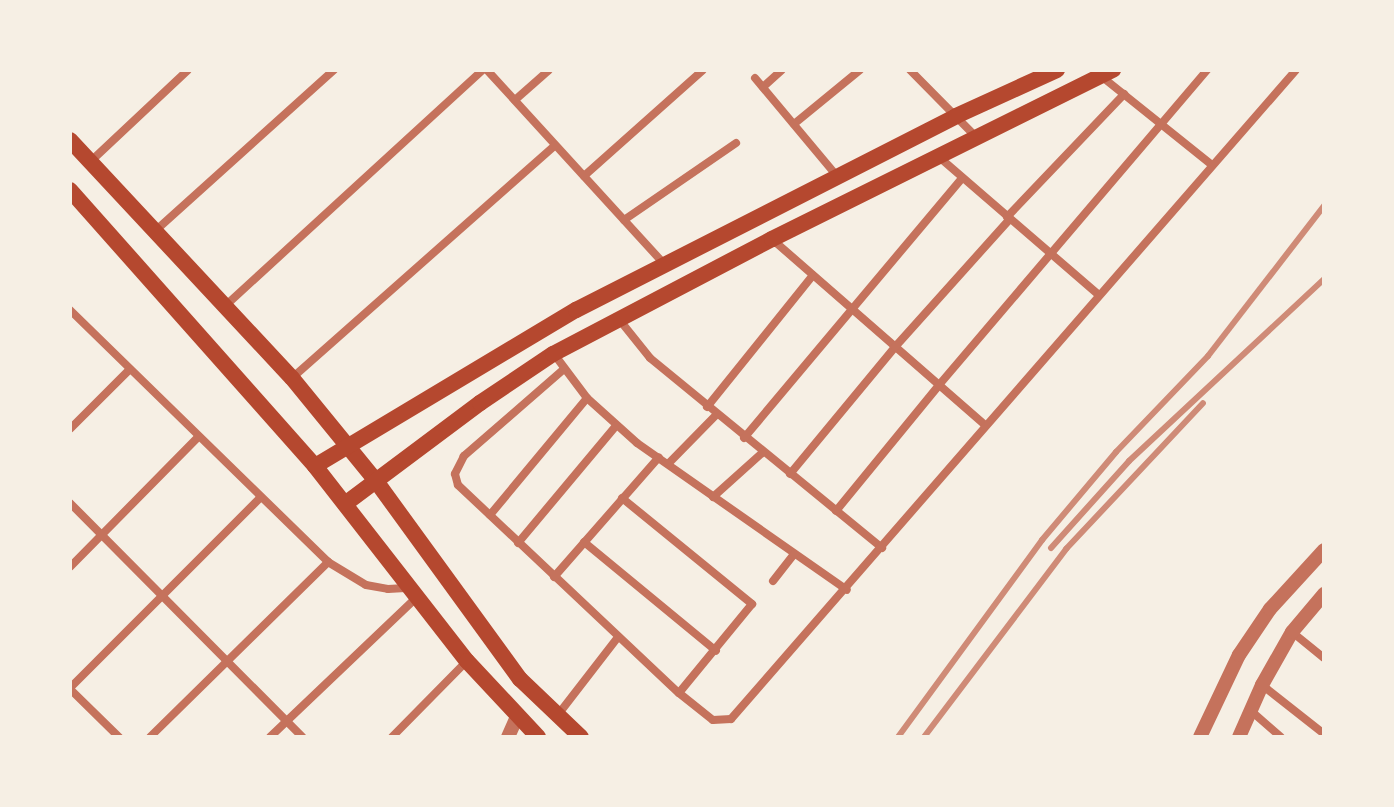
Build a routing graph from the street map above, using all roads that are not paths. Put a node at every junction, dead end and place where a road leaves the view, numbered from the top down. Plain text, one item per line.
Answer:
1 (188, 70) edge
2 (334, 70) edge
3 (485, 70) edge
4 (549, 70) edge
5 (703, 70) edge
6 (782, 70) edge
7 (860, 70) edge
8 (910, 70) edge
9 (1057, 70) edge
10 (1207, 70) edge
11 (1296, 70) edge
12 (1107, 73) edge
13 (755, 78) dead end
14 (763, 87) junction
15 (1124, 94) junction
16 (515, 100) junction
17 (956, 116) junction
18 (794, 124) junction
19 (1162, 125) junction
20 (976, 137) junction
21 (70, 140) edge
22 (736, 143) dead end
23 (555, 145) junction
24 (937, 156) junction
25 (90, 162) junction
26 (1212, 165) junction
27 (584, 176) junction
28 (837, 177) junction
29 (962, 178) junction
30 (70, 190) edge
31 (1008, 218) junction
32 (624, 220) junction
33 (154, 232) junction
34 (772, 239) junction
35 (1052, 254) junction
36 (665, 265) junction
37 (813, 275) junction
38 (1099, 295) junction
39 (224, 308) junction
40 (852, 309) junction
41 (71, 312) edge
42 (618, 318) junction
43 (895, 347) junction
44 (553, 354) junction
45 (564, 369) junction
46 (129, 370) junction
47 (292, 378) junction
48 (939, 385) junction
49 (587, 398) junction
50 (707, 407) junction
51 (716, 415) junction
52 (985, 425) junction
53 (616, 426) junction
54 (70, 429) edge
55 (198, 437) junction
56 (744, 438) junction
57 (347, 444) junction
58 (762, 453) junction
59 (659, 457) junction
60 (668, 464) junction
61 (315, 466) junction
62 (790, 474) junction
63 (376, 481) junction
64 (713, 497) junction
65 (260, 498) junction
66 (622, 498) junction
67 (70, 503) edge
68 (345, 504) junction
69 (836, 511) junction
70 (490, 515) junction
71 (102, 535) junction
72 (584, 542) junction
73 (518, 543) junction
74 (882, 548) junction
75 (1324, 550) edge
76 (794, 554) junction
77 (328, 562) junction
78 (70, 567) edge
79 (554, 577) junction
80 (773, 581) dead end
81 (847, 590) junction
82 (414, 592) junction
83 (162, 596) junction
84 (1322, 600) edge
85 (1292, 632) junction
86 (618, 637) junction
87 (716, 651) junction
88 (1324, 658) edge
89 (227, 661) junction
90 (467, 661) junction
91 (1262, 685) junction
92 (70, 689) edge
93 (679, 693) junction
94 (1250, 710) junction
95 (556, 716) junction
96 (517, 717) junction
97 (287, 721) junction
98 (1324, 734) edge
99 (534, 735) edge
100 (119, 737) edge
101 (150, 737) edge
102 (270, 737) edge
103 (302, 737) edge
104 (392, 737) edge
105 (508, 737) edge
106 (581, 737) edge
107 (1200, 737) edge
108 (1239, 737) edge
109 (1281, 737) edge

1 - 25 street
2 - 33 street
3 - 16 street
3 - 39 street
4 - 16 street
5 - 27 street
6 - 14 street
7 - 18 street
8 - 17 street
9 - 17 main road
10 - 19 street
11 - 26 street
12 - 15 street
12 - 20 main road
13 - 14 street
14 - 18 street
15 - 19 street
15 - 31 street
16 - 23 street
17 - 20 street
17 - 28 main road
18 - 28 street
19 - 26 street
19 - 35 street
20 - 24 main road
21 - 25 main road
22 - 32 street
23 - 27 street
23 - 47 street
24 - 29 street
24 - 34 main road
25 - 33 main road
26 - 38 street
27 - 32 street
28 - 36 main road
29 - 31 street
29 - 40 street
30 - 61 main road
31 - 35 street
31 - 43 street
32 - 36 street
33 - 39 main road
34 - 37 street
34 - 42 main road
35 - 38 street
35 - 48 street
36 - 57 main road
37 - 40 street
37 - 50 street
38 - 52 street
39 - 47 main road
40 - 43 street
40 - 56 street
41 - 46 street
42 - 44 main road
42 - 50 street
43 - 48 street
43 - 62 street
44 - 45 street
44 - 63 main road
45 - 49 street
45 - 70 street
46 - 54 street
46 - 55 street
47 - 57 main road
48 - 52 street
48 - 69 street
49 - 53 street
49 - 70 street
50 - 51 street
51 - 56 street
51 - 60 street
52 - 74 street
53 - 59 street
53 - 73 street
55 - 65 street
55 - 71 street
56 - 58 street
57 - 61 main road
57 - 63 main road
58 - 62 street
58 - 64 street
59 - 60 street
59 - 66 street
60 - 64 street
61 - 68 main road
62 - 69 street
63 - 68 main road
63 - 95 main road
64 - 76 street
65 - 77 street
65 - 83 street
66 - 72 street
66 - 87 street
67 - 71 street
68 - 82 main road
69 - 74 street
70 - 73 street
71 - 78 street
71 - 83 street
72 - 79 street
72 - 87 street
73 - 79 street
74 - 81 street
75 - 107 street
76 - 80 street
76 - 81 street
77 - 82 street
77 - 89 street
79 - 86 street
81 - 93 street
82 - 90 main road
82 - 97 street
83 - 89 street
83 - 92 street
84 - 85 street
85 - 88 street
85 - 91 street
86 - 93 street
86 - 95 street
87 - 93 street
89 - 97 street
89 - 101 street
90 - 96 main road
90 - 104 street
91 - 94 street
91 - 98 street
92 - 100 street
94 - 108 street
94 - 109 street
95 - 106 main road
96 - 99 main road
96 - 105 street
97 - 102 street
97 - 103 street

